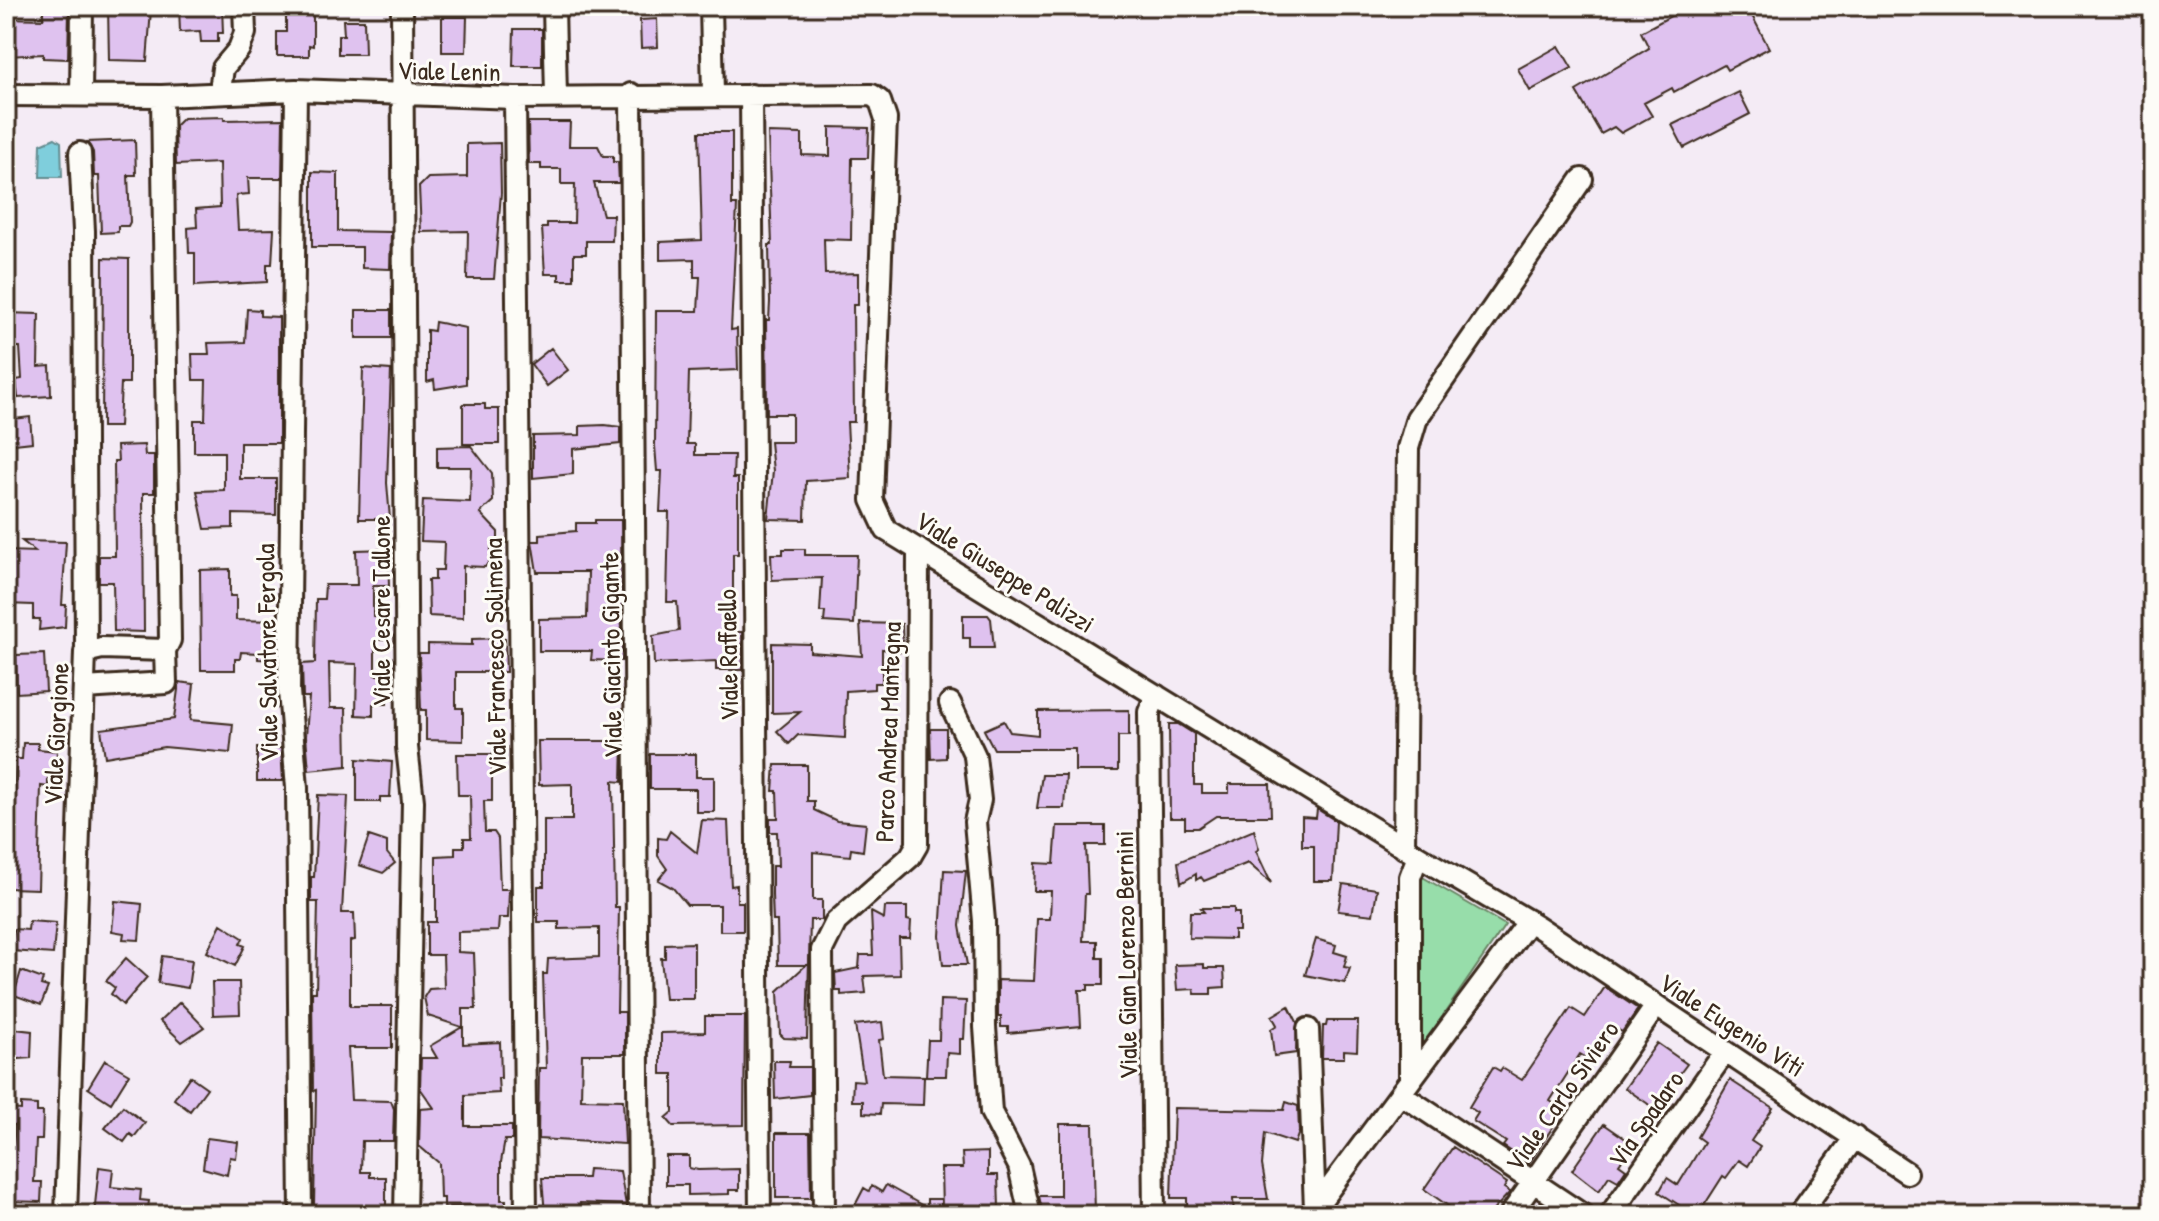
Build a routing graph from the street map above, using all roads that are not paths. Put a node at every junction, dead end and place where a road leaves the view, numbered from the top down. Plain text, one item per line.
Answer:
1 (82, 6) edge
2 (244, 6) edge
3 (402, 6) edge
4 (554, 6) edge
5 (711, 6) edge
6 (296, 90) junction
7 (220, 91) junction
8 (631, 94) junction
9 (713, 94) junction
10 (6, 95) edge
11 (81, 95) junction
12 (751, 95) junction
13 (162, 96) junction
14 (404, 96) junction
15 (556, 97) junction
16 (515, 98) junction
17 (884, 110) joint
18 (80, 153) dead end
19 (1582, 179) dead end
20 (918, 549) junction
21 (165, 650) junction
22 (86, 651) junction
23 (84, 688) junction
24 (1156, 695) junction
25 (950, 703) dead end
26 (1411, 852) junction
27 (1529, 921) junction
28 (1656, 1006) junction
29 (1308, 1029) dead end
30 (1725, 1052) junction
31 (1405, 1087) junction
32 (1855, 1137) junction
33 (1907, 1173) dead end
34 (1533, 1182) junction
35 (1313, 1212) edge
36 (66, 1215) edge
37 (301, 1215) edge
38 (405, 1215) edge
39 (526, 1215) edge
40 (639, 1215) edge
41 (760, 1215) edge
42 (824, 1215) edge
43 (1030, 1215) edge
44 (1154, 1215) edge
45 (1510, 1215) edge
46 (1583, 1215) edge
47 (1610, 1215) edge
48 (1799, 1215) edge

1 - 11 street
2 - 7 street
3 - 14 street, Viale Cesare Tallone
4 - 15 street
5 - 9 street
6 - 7 street, Viale Lenin
6 - 14 street, Viale Lenin
6 - 37 street, Viale Salvatore Fergola
7 - 13 street, Viale Lenin
8 - 9 street, Viale Lenin
8 - 15 street, Viale Lenin
8 - 40 street, Viale Giacinto Gigante
9 - 12 street, Viale Lenin
10 - 11 street, Viale Lenin
11 - 13 street, Viale Lenin
12 - 17 street, Viale Lenin
12 - 41 street, Viale Raffaello
13 - 21 street
14 - 16 street, Viale Lenin
14 - 38 street, Viale Cesare Tallone
15 - 16 street, Viale Lenin
16 - 39 street, Viale Francesco Solimena
17 - 20 street, Viale Giuseppe Palizzi
18 - 22 street
19 - 26 street
20 - 24 street, Viale Giuseppe Palizzi
20 - 42 street, Parco Andrea Mantegna
21 - 22 street, Viale Giorgione
21 - 23 street
22 - 23 street, Viale Giorgione
23 - 36 street, Viale Giorgione
24 - 26 street, Viale Giuseppe Palizzi
24 - 44 street, Viale Gian Lorenzo Bernini
25 - 43 street
26 - 27 street, Viale Giuseppe Palizzi
26 - 31 street
27 - 28 street, Viale Eugenio Viti
27 - 31 street
28 - 30 street, Viale Eugenio Viti
28 - 34 street, Viale Carlo Siviero
29 - 35 street
30 - 32 street, Viale Eugenio Viti
30 - 47 street, Via Spadaro
31 - 34 street
31 - 35 street
32 - 33 street, Viale Eugenio Viti
32 - 48 street
34 - 45 street, Viale Carlo Siviero
34 - 46 street

